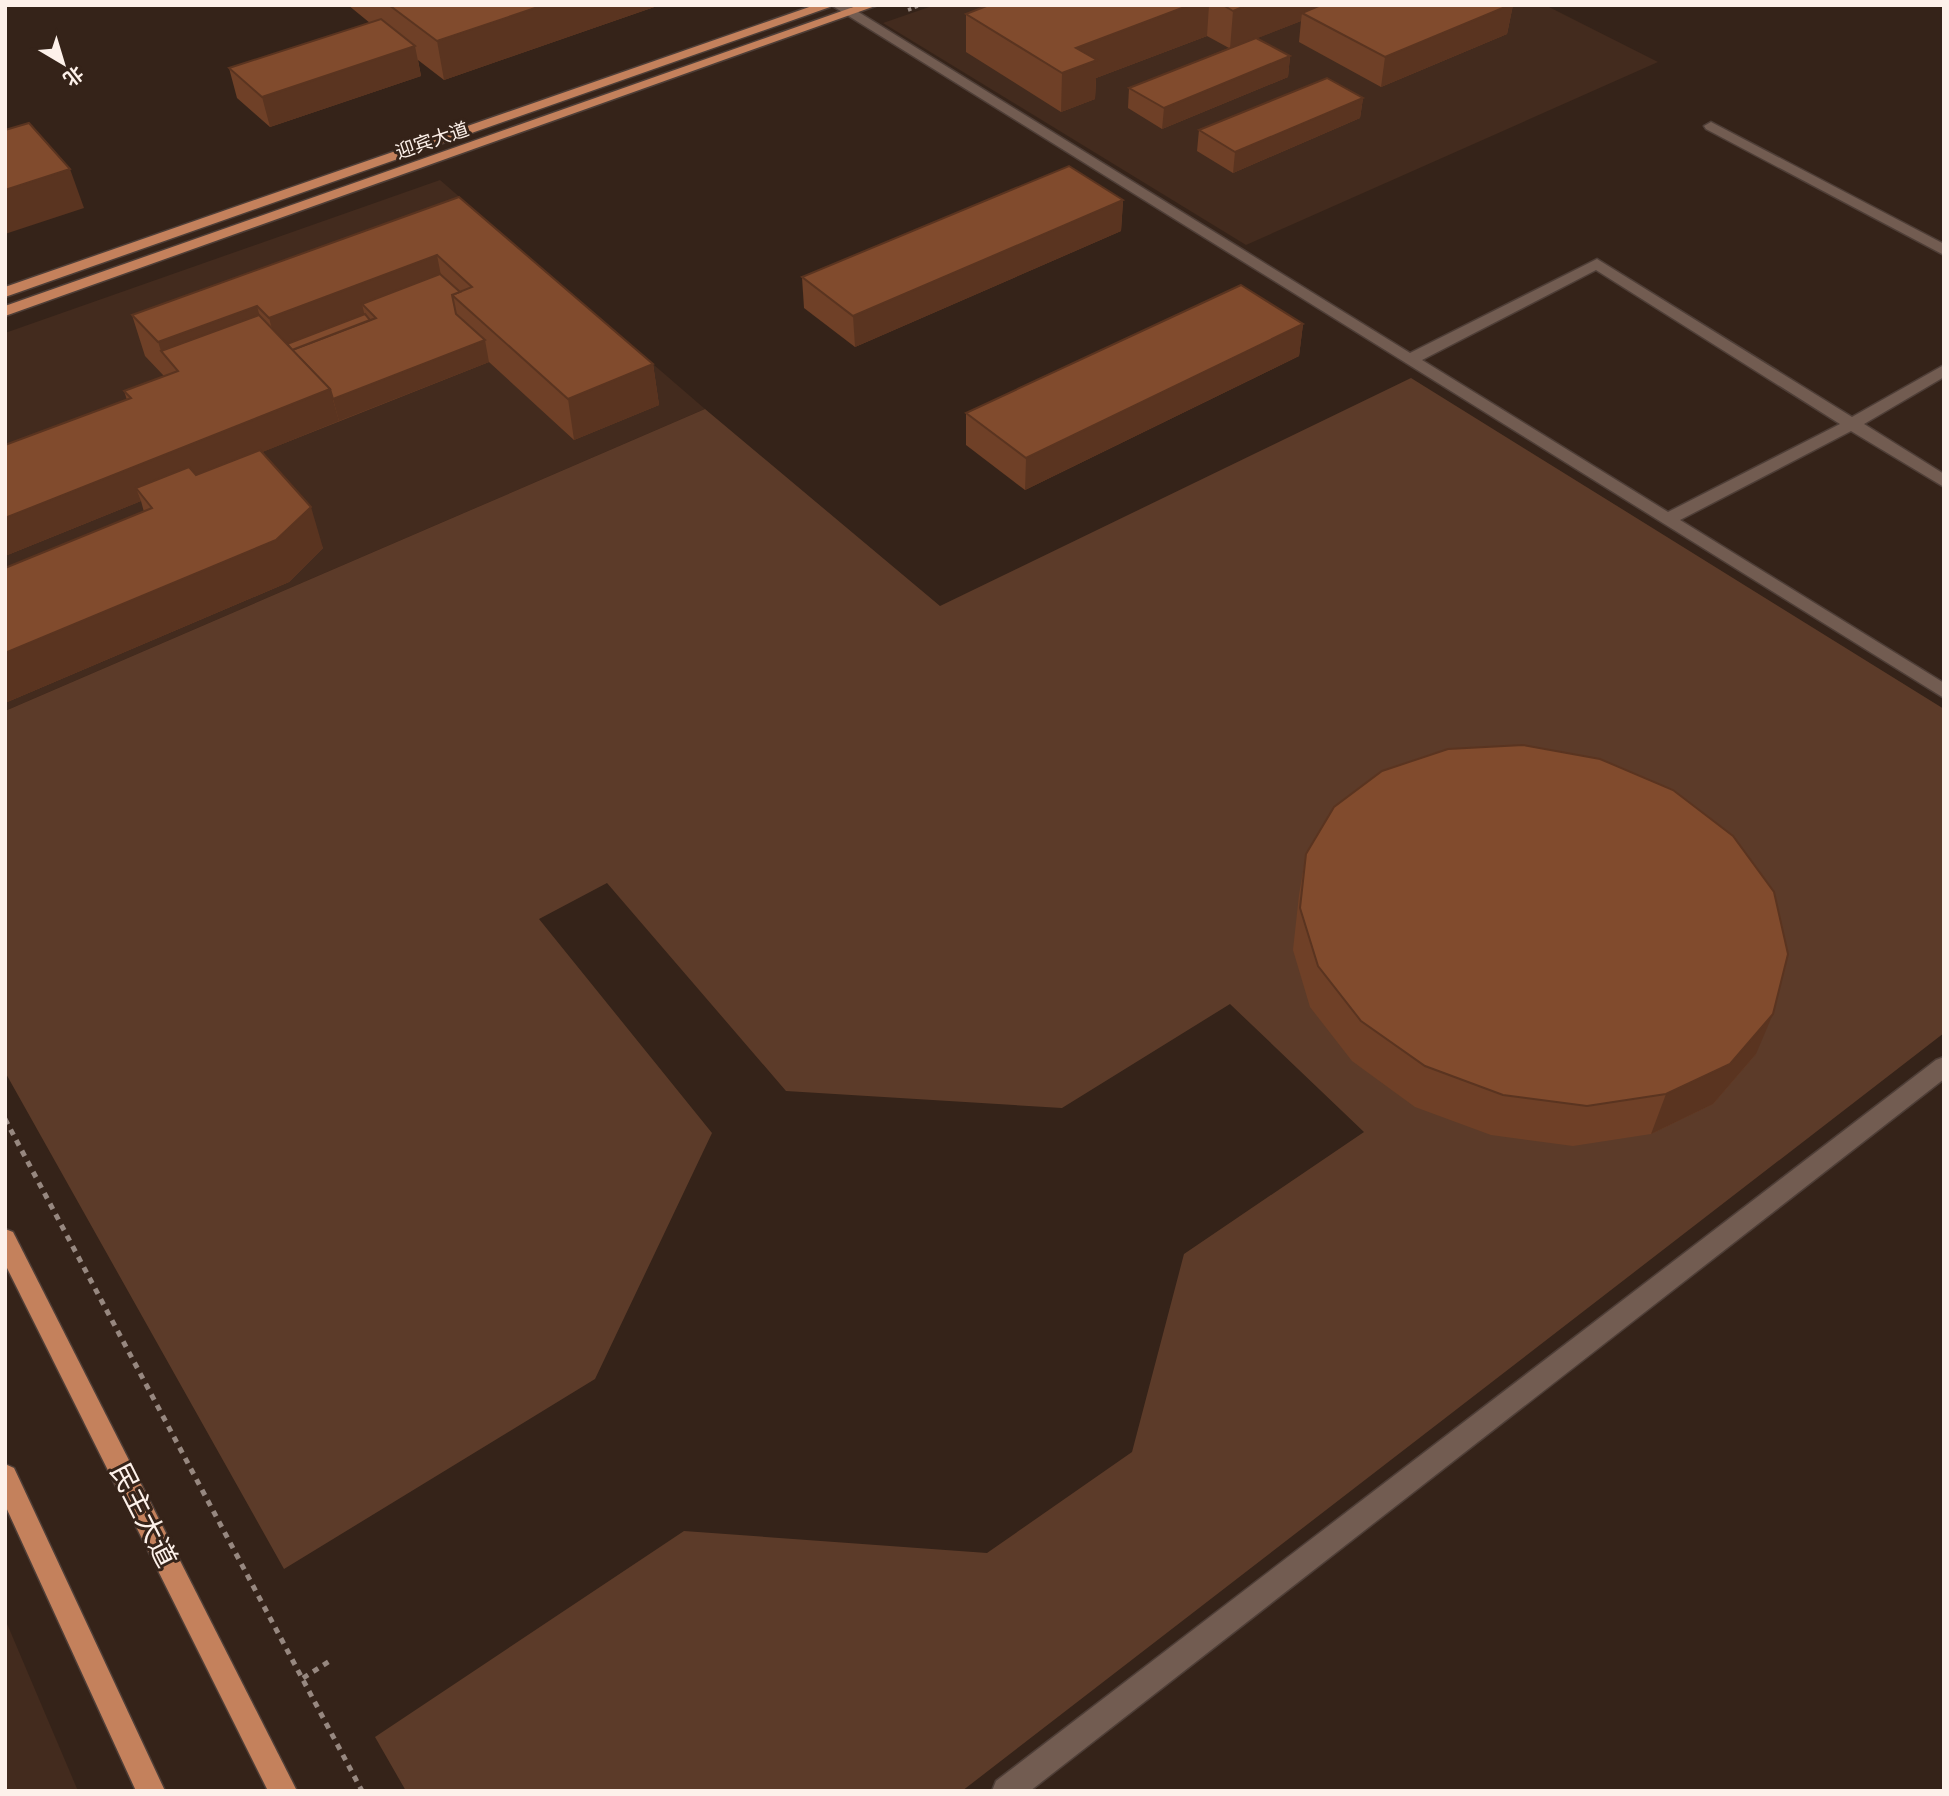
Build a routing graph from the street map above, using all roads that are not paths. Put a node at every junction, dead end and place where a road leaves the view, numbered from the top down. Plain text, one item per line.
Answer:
1 (829, 5) edge
2 (872, 5) edge
3 (843, 9) edge
4 (1711, 126) dead end
5 (1944, 250) edge
6 (5, 292) edge
7 (5, 311) edge
8 (1410, 360) junction
9 (1944, 370) edge
10 (1852, 424) junction
11 (1944, 482) edge
12 (1667, 520) junction
13 (1944, 691) edge
14 (1944, 1066) edge
15 (5, 1239) edge
16 (5, 1476) edge
17 (151, 1791) edge
18 (283, 1791) edge
19 (1006, 1791) edge

1 - 6 main road, 迎宾大道
2 - 3 main road, 迎宾大道
3 - 7 main road, 迎宾大道
3 - 8 street
4 - 5 street
8 - 10 street
8 - 12 street
9 - 10 street
10 - 11 street
10 - 12 street
12 - 13 street
14 - 19 street
15 - 18 main road, 民主大道
16 - 17 main road

